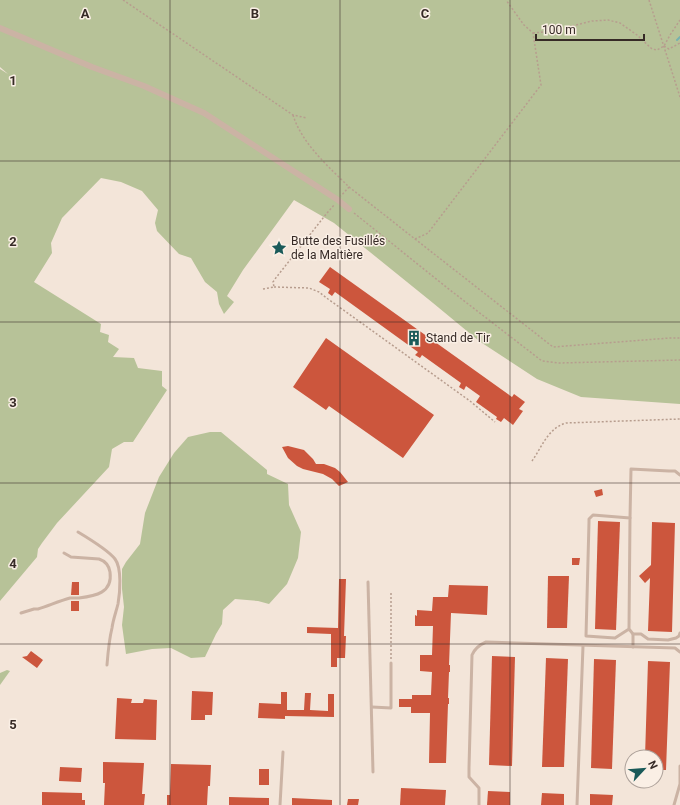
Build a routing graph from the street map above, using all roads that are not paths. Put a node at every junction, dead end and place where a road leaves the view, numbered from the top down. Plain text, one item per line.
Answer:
1 (0, 28) edge
2 (349, 209) road end
3 (680, 475) edge
4 (630, 518) junction
5 (78, 532) dead end
6 (64, 553) dead end
7 (368, 582) dead end
8 (21, 613) dead end
9 (629, 629) junction
10 (680, 633) edge
11 (633, 634) junction
12 (583, 646) junction
13 (633, 647) junction
14 (680, 652) edge
15 (391, 663) road end
16 (107, 665) dead end
17 (372, 707) junction
18 (283, 752) dead end
19 (680, 766) edge
20 (373, 772) dead end
21 (280, 805) edge
22 (479, 805) edge
23 (577, 805) edge
24 (674, 805) edge

1 - 2 street
3 - 4 lane
4 - 9 lane
4 - 9 lane
5 - 16 lane
6 - 8 lane
7 - 17 lane
9 - 11 lane
10 - 11 lane
11 - 13 lane
12 - 13 lane
12 - 22 lane
12 - 23 lane
13 - 14 lane
15 - 17 lane
17 - 20 lane
18 - 21 lane
19 - 24 lane

